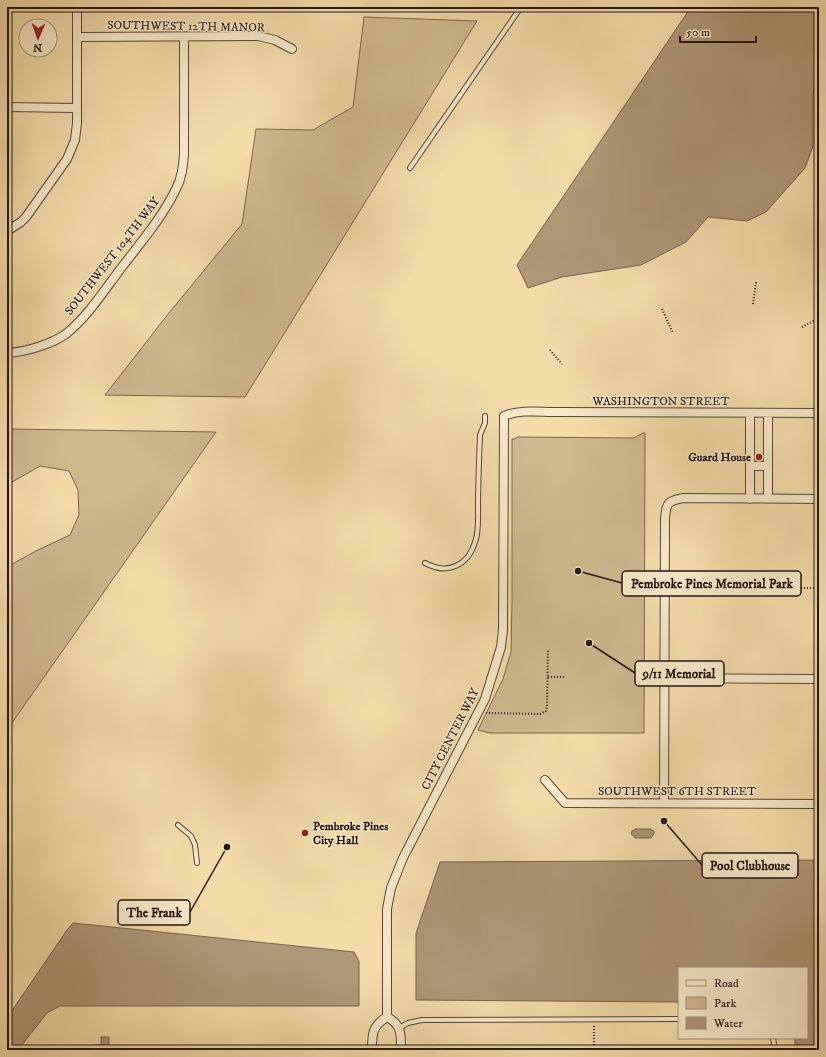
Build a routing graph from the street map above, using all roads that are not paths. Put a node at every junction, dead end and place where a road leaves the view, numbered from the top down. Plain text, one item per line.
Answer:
1 (77, 7) edge
2 (521, 7) edge
3 (77, 36) junction
4 (184, 37) junction
5 (292, 50) dead end
6 (7, 107) edge
7 (77, 108) junction
8 (410, 168) dead end
9 (7, 231) edge
10 (7, 353) edge
11 (750, 413) junction
12 (768, 413) junction
13 (819, 413) edge
14 (485, 416) dead end
15 (504, 416) joint
16 (750, 466) junction
17 (767, 466) junction
18 (768, 498) junction
19 (750, 499) junction
20 (819, 499) edge
21 (425, 562) dead end
22 (664, 678) junction
23 (819, 679) edge
24 (545, 780) dead end
25 (664, 803) junction
26 (819, 804) edge
27 (178, 825) dead end
28 (197, 863) dead end
29 (386, 1017) junction
30 (678, 1019) edge
31 (399, 1028) junction
32 (773, 1039) edge
33 (372, 1050) edge
34 (401, 1050) edge
35 (775, 1050) edge

1 - 3 street
2 - 8 lane
3 - 4 street, SOUTHWEST 12TH MANOR
3 - 7 street
4 - 5 street, SOUTHWEST 12TH MANOR
4 - 10 street, SOUTHWEST 104TH WAY
6 - 7 street
7 - 9 street
11 - 12 street, WASHINGTON STREET
11 - 15 street, WASHINGTON STREET
11 - 16 street
12 - 13 street, WASHINGTON STREET
12 - 17 street
14 - 21 lane
15 - 29 street, CITY CENTER WAY
16 - 17 street
16 - 19 street
17 - 18 street
18 - 19 street
18 - 20 street
19 - 22 street
22 - 23 street
22 - 25 street
24 - 25 street, SOUTHWEST 6TH STREET
25 - 26 street, SOUTHWEST 6TH STREET
27 - 28 lane
29 - 31 street
29 - 33 street
30 - 31 lane
31 - 34 street
32 - 35 lane

